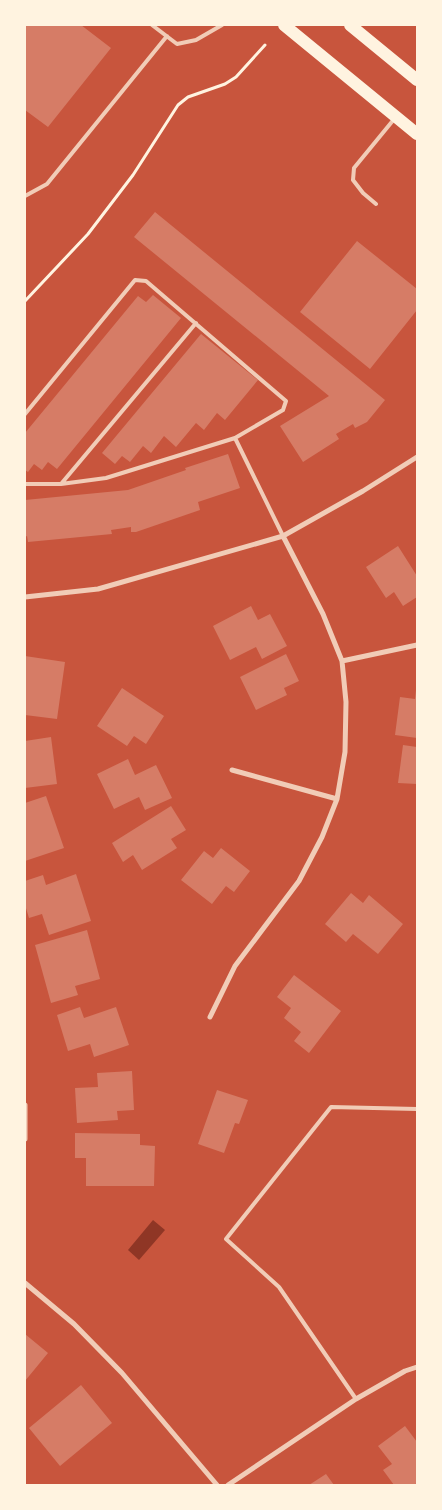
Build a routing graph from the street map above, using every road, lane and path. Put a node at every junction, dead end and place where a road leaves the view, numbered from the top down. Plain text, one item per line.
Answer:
1 (152, 25) edge
2 (222, 25) edge
3 (284, 25) edge
4 (350, 25) edge
5 (167, 36) junction
6 (264, 45) dead end
7 (417, 80) edge
8 (396, 116) junction
9 (417, 134) edge
10 (25, 196) edge
11 (376, 204) dead end
12 (25, 301) edge
13 (196, 323) junction
14 (25, 414) edge
15 (235, 438) junction
16 (417, 457) edge
17 (25, 484) edge
18 (62, 484) junction
19 (283, 536) junction
20 (25, 597) edge
21 (417, 646) edge
22 (342, 661) junction
23 (232, 770) dead end
24 (337, 799) junction
25 (210, 1016) dead end
26 (25, 1105) edge
27 (417, 1109) edge
28 (25, 1139) edge
29 (25, 1283) edge
30 (417, 1366) edge
31 (356, 1399) junction
32 (217, 1485) edge
33 (228, 1485) edge

1 - 5 lane
2 - 5 lane
3 - 8 main road
4 - 7 main road
5 - 10 lane
6 - 12 path
8 - 9 main road
8 - 11 lane
13 - 14 lane
13 - 15 lane
13 - 18 lane
15 - 18 lane
15 - 19 lane
16 - 19 street
17 - 18 lane
19 - 20 street
19 - 22 street
21 - 22 street
22 - 24 street
23 - 24 street
24 - 25 street
26 - 28 street
27 - 31 lane
29 - 32 street
30 - 31 street
31 - 33 street

